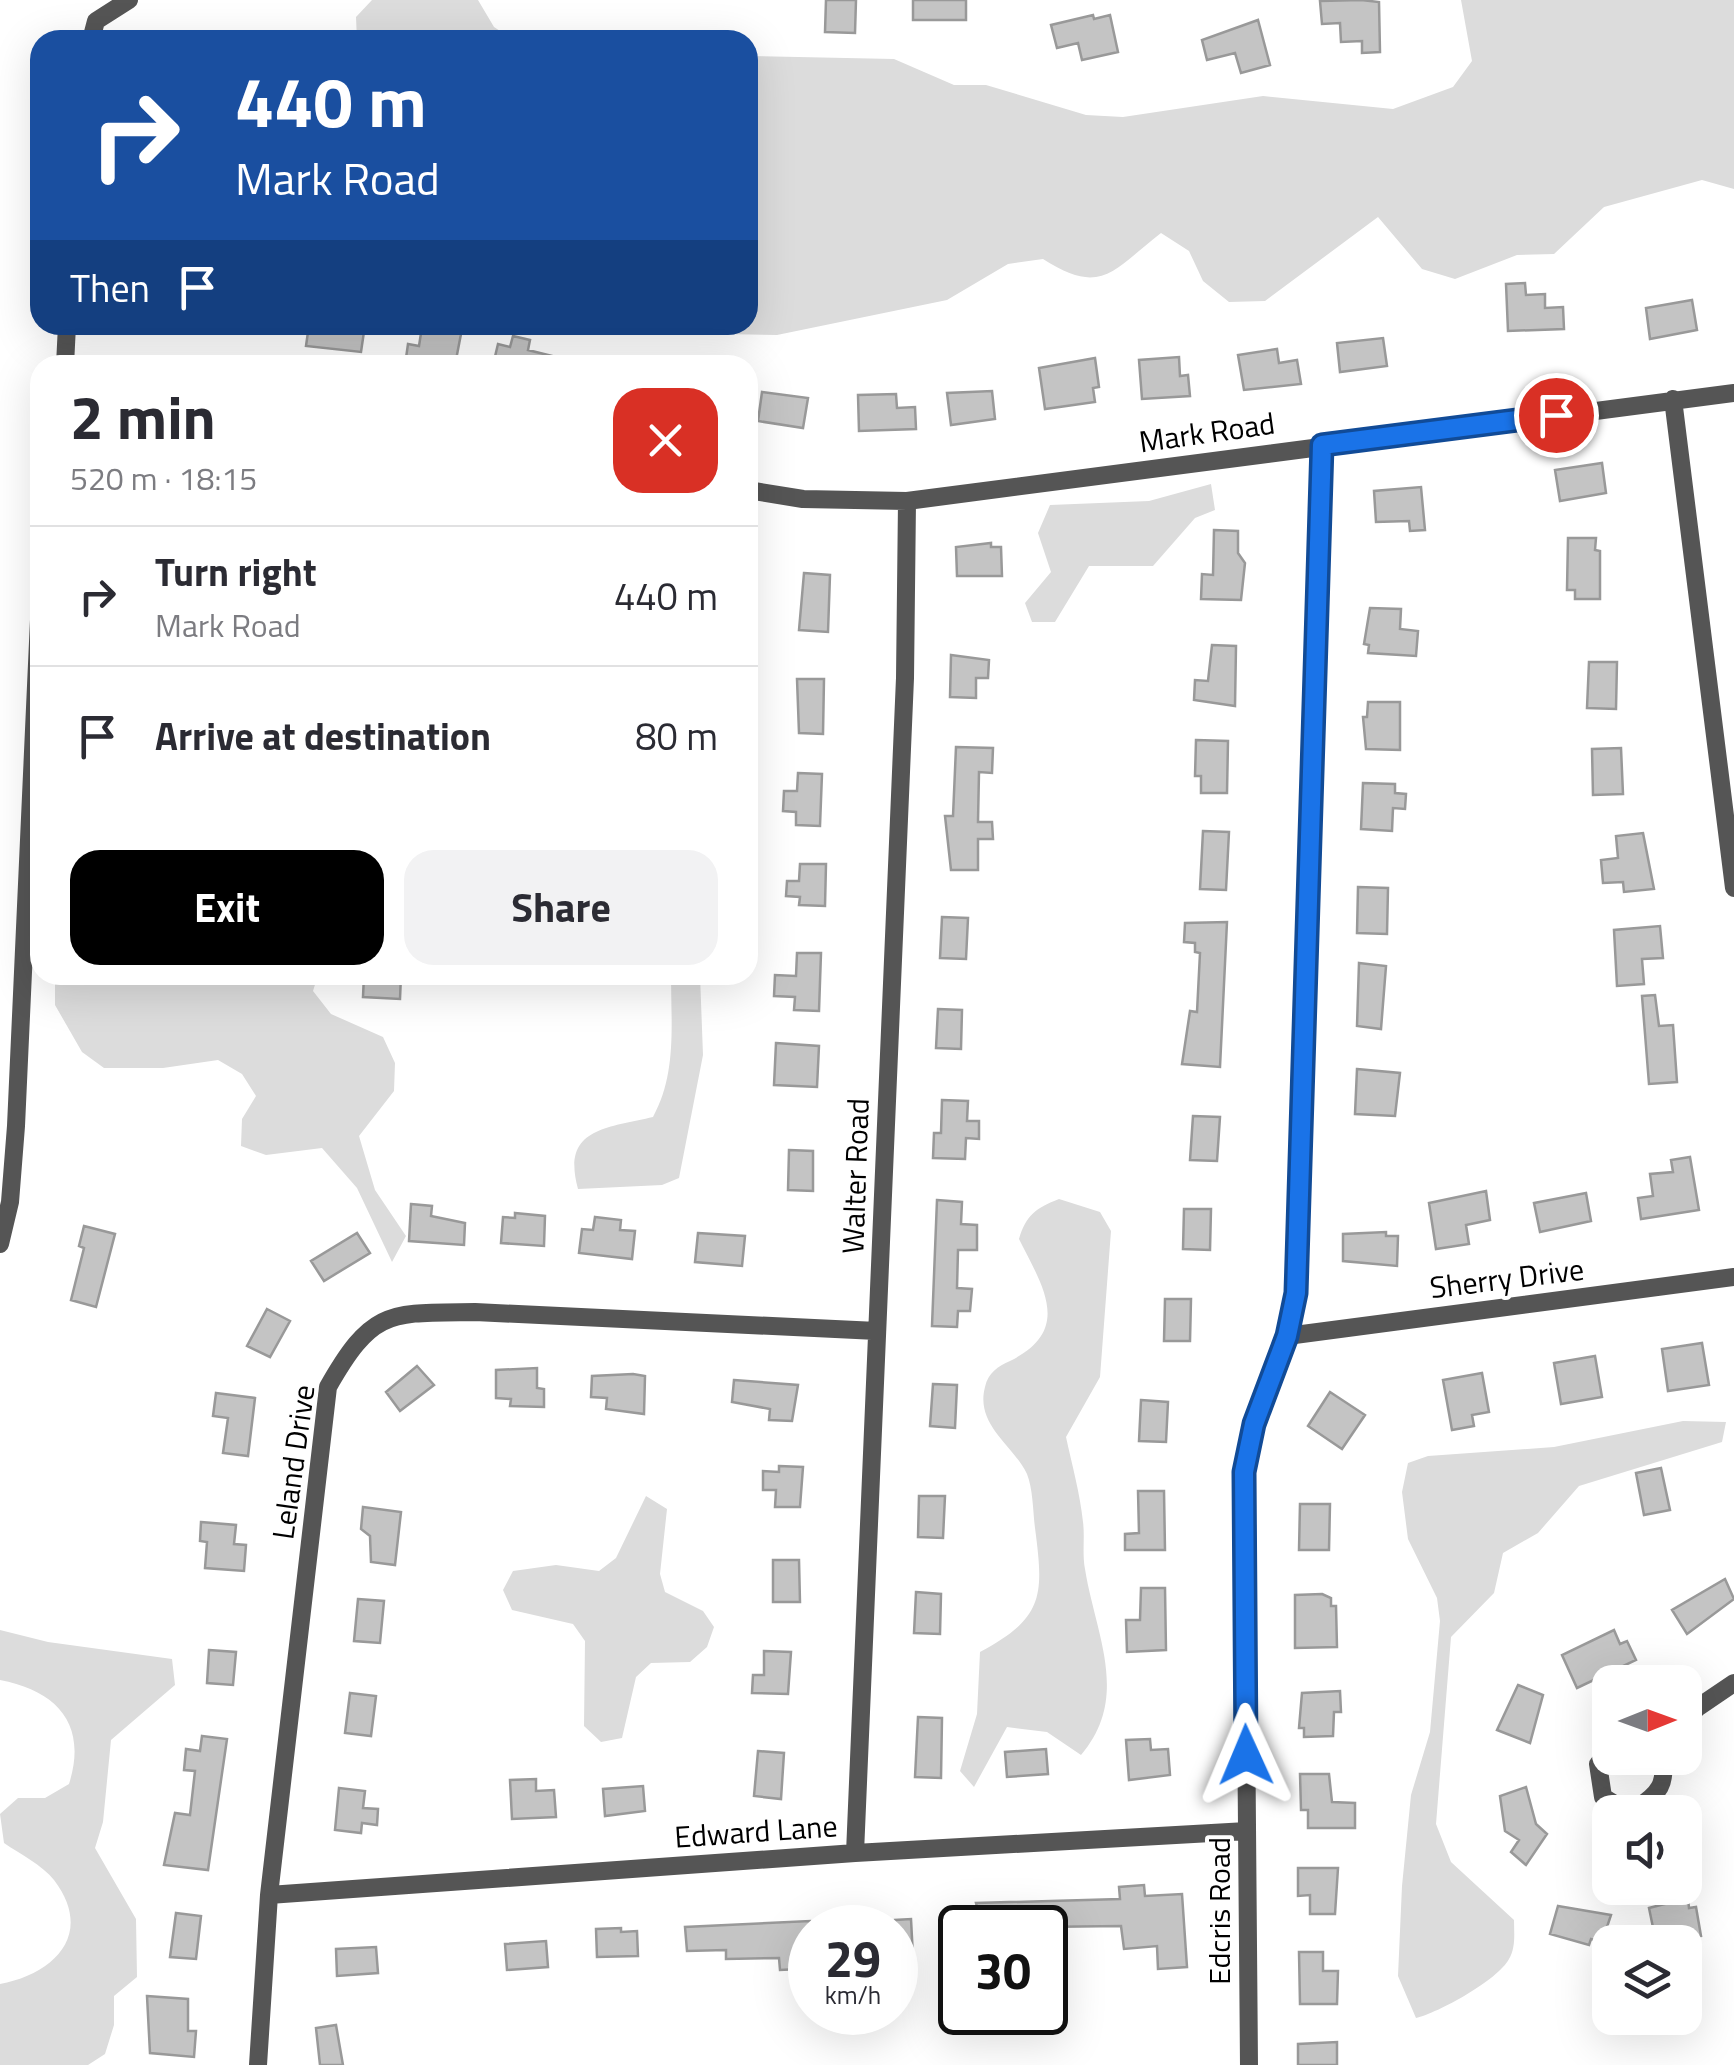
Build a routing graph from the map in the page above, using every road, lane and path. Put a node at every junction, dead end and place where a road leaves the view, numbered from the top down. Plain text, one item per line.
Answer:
1 (128, 0) edge
2 (94, 30) edge
3 (1734, 392) edge
4 (1673, 400) junction
5 (1322, 445) junction
6 (758, 492) edge
7 (907, 501) junction
8 (30, 819) edge
9 (1732, 852) edge
10 (1734, 888) edge
11 (0, 1244) edge
12 (1734, 1277) edge
13 (877, 1332) junction
14 (1287, 1336) junction
15 (1734, 1683) edge
16 (1702, 1705) edge
17 (1600, 1775) edge
18 (1665, 1775) edge
19 (1247, 1831) junction
20 (855, 1852) junction
21 (269, 1895) junction
22 (258, 2065) edge
23 (1249, 2065) edge

1 - 2 street
3 - 4 street, Mark Road
4 - 5 street, Mark Road
4 - 9 street
5 - 7 street, Mark Road
5 - 14 street, Edcris Road
6 - 7 street, Mark Road
7 - 13 street, Walter Road
8 - 11 street
9 - 10 street
12 - 14 street, Sherry Drive
13 - 20 street, Walter Road
13 - 21 street, Leland Drive
14 - 19 street, Edcris Road
15 - 16 street
17 - 18 street
19 - 20 street, Edward Lane
19 - 23 street, Edcris Road
20 - 21 street, Edward Lane
21 - 22 street, Leland Drive

